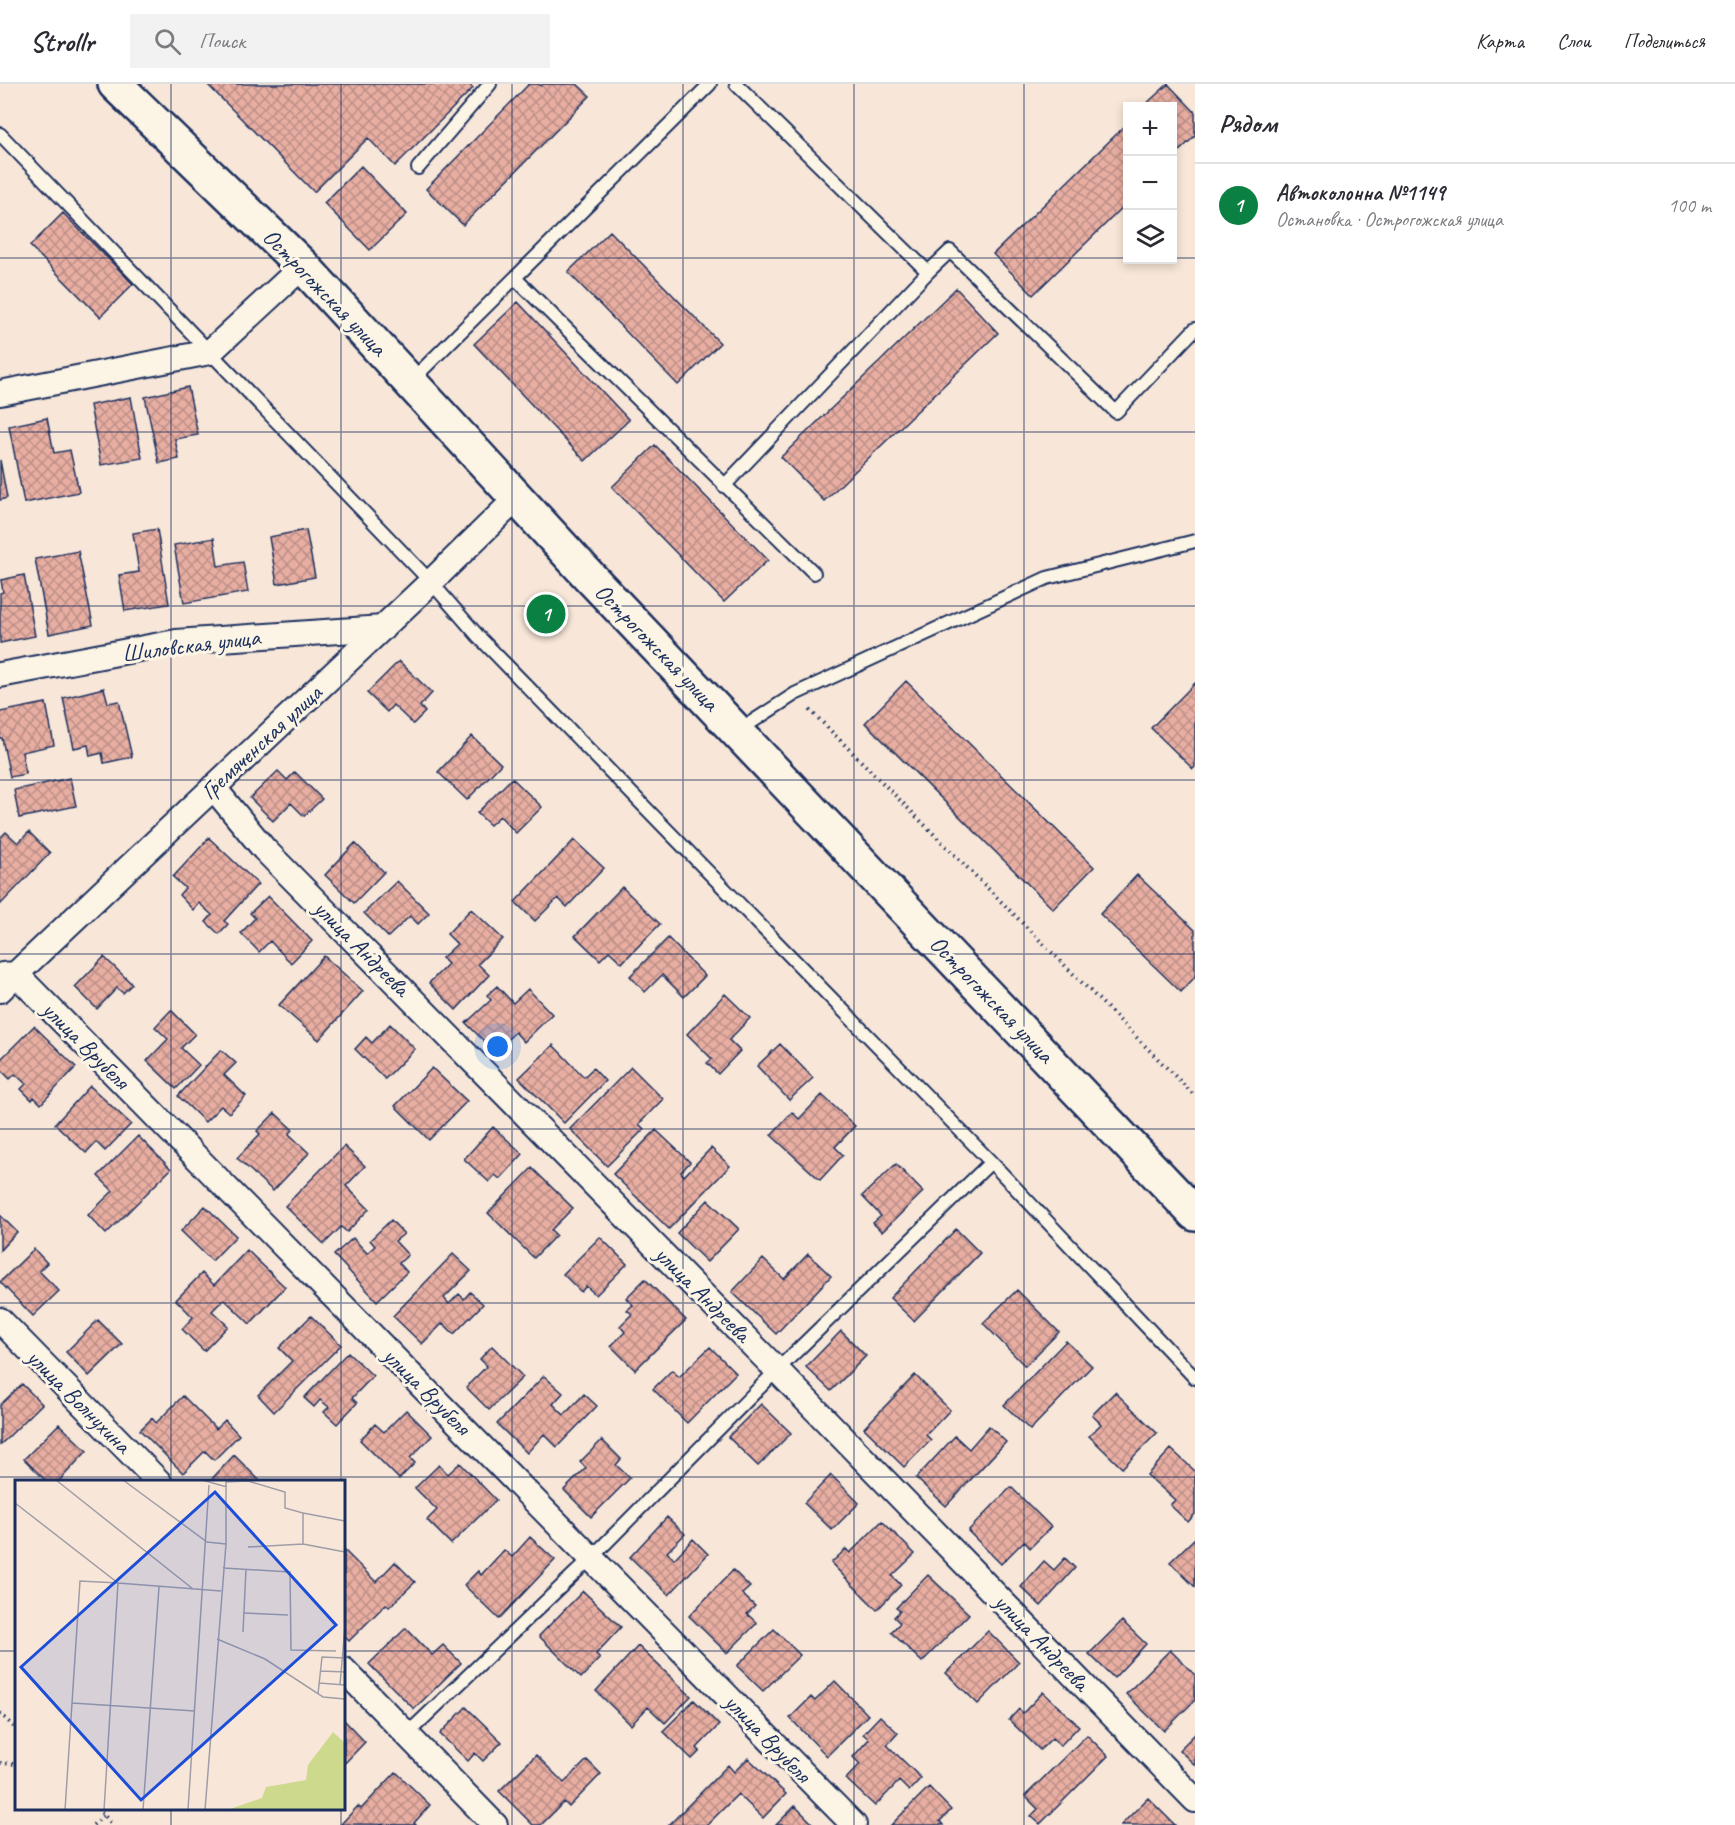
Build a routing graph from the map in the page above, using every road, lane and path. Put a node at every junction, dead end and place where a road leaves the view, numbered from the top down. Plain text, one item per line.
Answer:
1 (116, 84) edge
2 (490, 84) edge
3 (710, 84) edge
4 (736, 84) edge
5 (0, 134) edge
6 (418, 168) dead end
7 (303, 266) junction
8 (928, 272) junction
9 (515, 278) junction
10 (1195, 329) edge
11 (210, 352) junction
12 (410, 382) junction
13 (0, 393) edge
14 (724, 486) junction
15 (517, 498) junction
16 (1195, 541) edge
17 (814, 573) dead end
18 (431, 582) junction
19 (383, 628) junction
20 (0, 675) edge
21 (795, 694) junction
22 (737, 732) junction
23 (213, 787) junction
24 (5, 980) edge
25 (1195, 1096) edge
26 (991, 1162) junction
27 (1195, 1214) edge
28 (0, 1320) edge
29 (777, 1370) junction
30 (1195, 1378) edge
31 (157, 1480) edge
32 (592, 1557) junction
33 (345, 1671) edge
34 (0, 1713) edge
35 (15, 1728) edge
36 (407, 1734) junction
37 (0, 1763) edge
38 (15, 1764) edge
39 (1195, 1800) edge
40 (98, 1810) edge
41 (104, 1815) junction
42 (93, 1825) edge
43 (113, 1825) edge
44 (495, 1825) edge
45 (854, 1825) edge

1 - 7 street, Острогожская улица
2 - 6 lane
3 - 9 lane
4 - 8 lane
5 - 11 lane
7 - 11 street
7 - 12 street, Острогожская улица
8 - 10 lane
8 - 14 lane
9 - 12 lane
9 - 14 lane
11 - 13 street
11 - 18 lane
12 - 15 street, Острогожская улица
14 - 17 lane
15 - 18 street, Гремяченская улица
15 - 22 street, Острогожская улица
16 - 21 lane
18 - 19 street, Гремяченская улица
18 - 26 lane
19 - 20 street, Шиловская улица
19 - 23 street, Гремяченская улица
21 - 22 lane
21 - 25 path
22 - 27 street, Острогожская улица
23 - 24 street, Гремяченская улица
23 - 29 street, улица Андреева
24 - 32 street, улица Врубеля
26 - 29 lane
26 - 30 lane
28 - 31 street, улица Волнухина
29 - 32 lane
29 - 39 street, улица Андреева
32 - 36 lane
32 - 45 street, улица Врубеля
33 - 36 street
34 - 35 path
36 - 44 street
37 - 38 path
40 - 41 path
41 - 42 path
41 - 43 path

